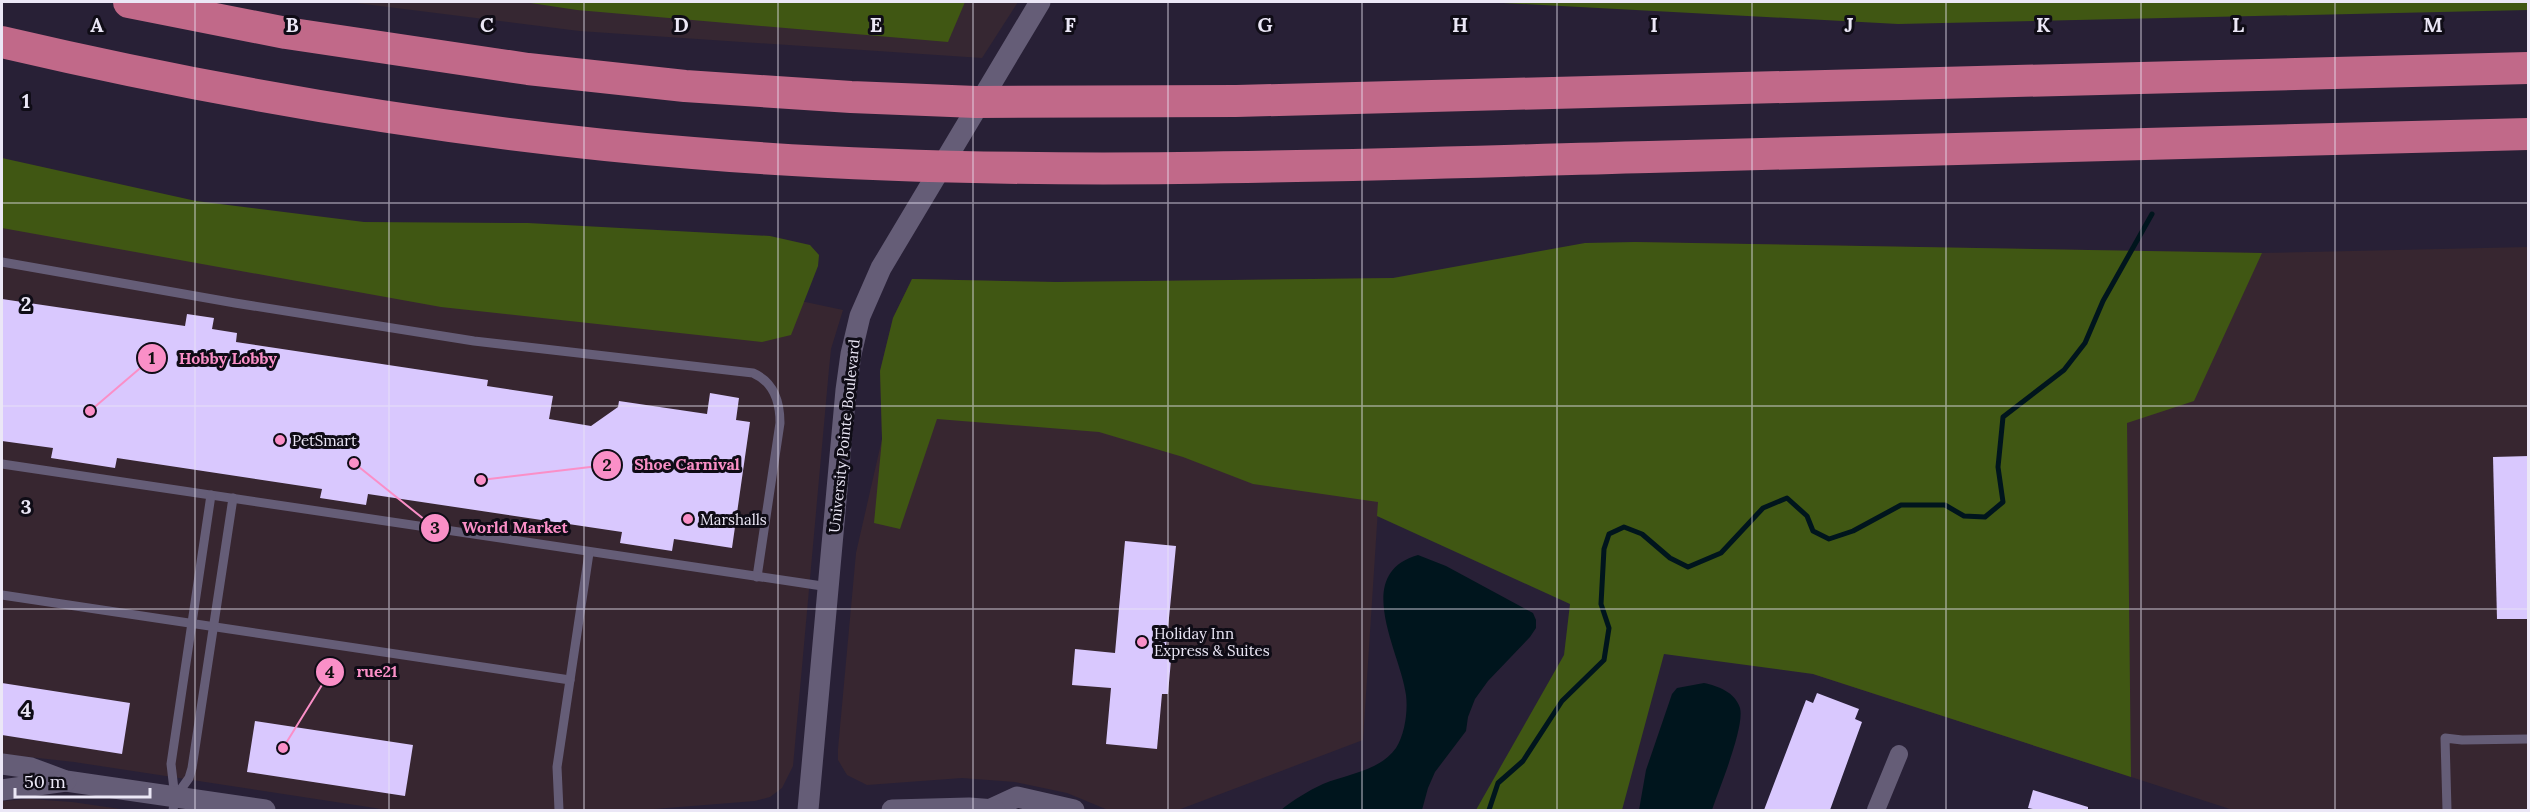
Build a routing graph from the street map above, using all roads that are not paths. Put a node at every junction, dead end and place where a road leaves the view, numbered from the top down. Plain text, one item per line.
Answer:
1 (129, 2) edge
2 (1040, 2) edge
3 (2, 42) edge
4 (2529, 68) edge
5 (2529, 134) edge
6 (2, 262) edge
7 (2, 464) edge
8 (211, 495) junction
9 (233, 498) junction
10 (589, 553) junction
11 (757, 577) junction
12 (829, 587) junction
13 (2, 595) edge
14 (192, 624) junction
15 (214, 627) junction
16 (570, 680) junction
17 (2529, 739) edge
18 (1899, 754) dead end
19 (2, 764) edge
20 (66, 781) junction
21 (2, 790) edge
22 (174, 804) edge
23 (265, 810) edge
24 (559, 810) edge
25 (808, 810) edge
26 (892, 810) edge
27 (993, 810) edge
28 (1074, 810) edge
29 (1876, 810) edge
30 (2447, 810) edge

1 - 4 highway
2 - 12 street, University Pointe Boulevard
3 - 5 highway
6 - 11 lane
7 - 8 lane
8 - 9 lane
8 - 14 lane
9 - 10 lane
9 - 15 lane
10 - 11 lane
10 - 16 lane
11 - 12 lane
12 - 25 street, University Pointe Boulevard
13 - 14 lane
14 - 15 lane
14 - 22 lane
15 - 16 lane
15 - 22 lane
16 - 24 lane
17 - 30 lane
18 - 29 street
19 - 20 street
20 - 21 street
20 - 22 street
22 - 23 street
26 - 27 street
27 - 28 street

